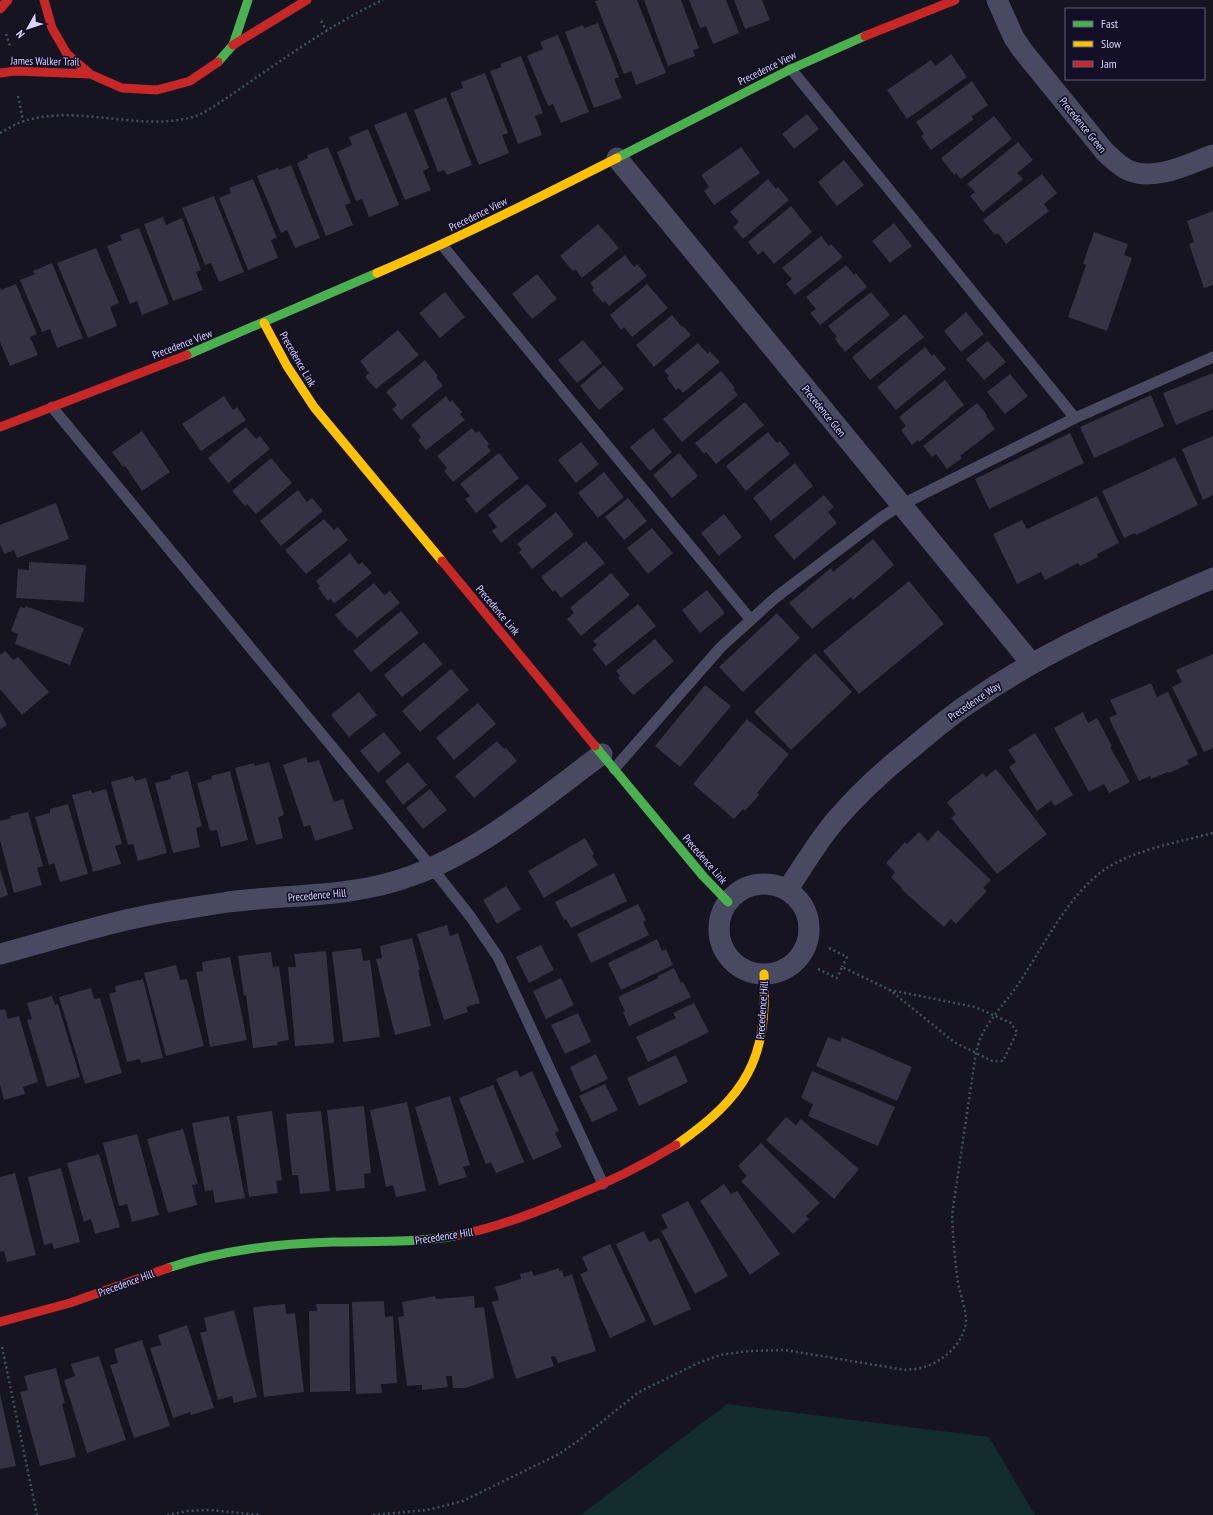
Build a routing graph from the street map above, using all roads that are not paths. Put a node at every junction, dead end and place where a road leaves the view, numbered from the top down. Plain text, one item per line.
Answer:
1 (8, 0) edge
2 (44, 0) edge
3 (248, 0) edge
4 (307, 0) edge
5 (955, 0) edge
6 (997, 0) edge
7 (0, 9) edge
8 (234, 46) junction
9 (791, 69) junction
10 (0, 73) edge
11 (90, 74) junction
12 (1213, 155) edge
13 (617, 158) junction
14 (442, 245) junction
15 (264, 323) junction
16 (1213, 357) edge
17 (52, 407) junction
18 (1075, 418) junction
19 (0, 427) edge
20 (901, 505) junction
21 (1213, 578) edge
22 (751, 620) junction
23 (1032, 664) junction
24 (608, 762) junction
25 (432, 868) junction
26 (787, 890) junction
27 (728, 902) junction
28 (0, 954) edge
29 (764, 974) junction
30 (603, 1184) junction
31 (0, 1322) edge

1 - 7 street
2 - 11 street
3 - 8 street
4 - 8 street
5 - 9 street, Precedence View
6 - 12 street, Precedence Green
8 - 11 street
9 - 13 street, Precedence View
9 - 18 lane
10 - 11 street, James Walker Trail
13 - 14 street, Precedence View
13 - 20 street, Precedence Glen
14 - 15 street, Precedence View
14 - 22 lane
15 - 17 street, Precedence View
15 - 24 street, Precedence Link
16 - 18 lane
17 - 19 street, Precedence View
17 - 25 lane
18 - 20 lane
20 - 22 lane
20 - 23 street, Precedence Glen
21 - 23 street, Precedence Way
22 - 24 lane
23 - 26 street, Precedence Way
24 - 25 street, Precedence Hill
24 - 27 street, Precedence Link
25 - 28 street, Precedence Hill
25 - 30 lane
26 - 27 street, Precedence Hill
26 - 29 street, Precedence Hill
27 - 29 street, Precedence Hill
29 - 30 street, Precedence Hill
30 - 31 street, Precedence Hill

